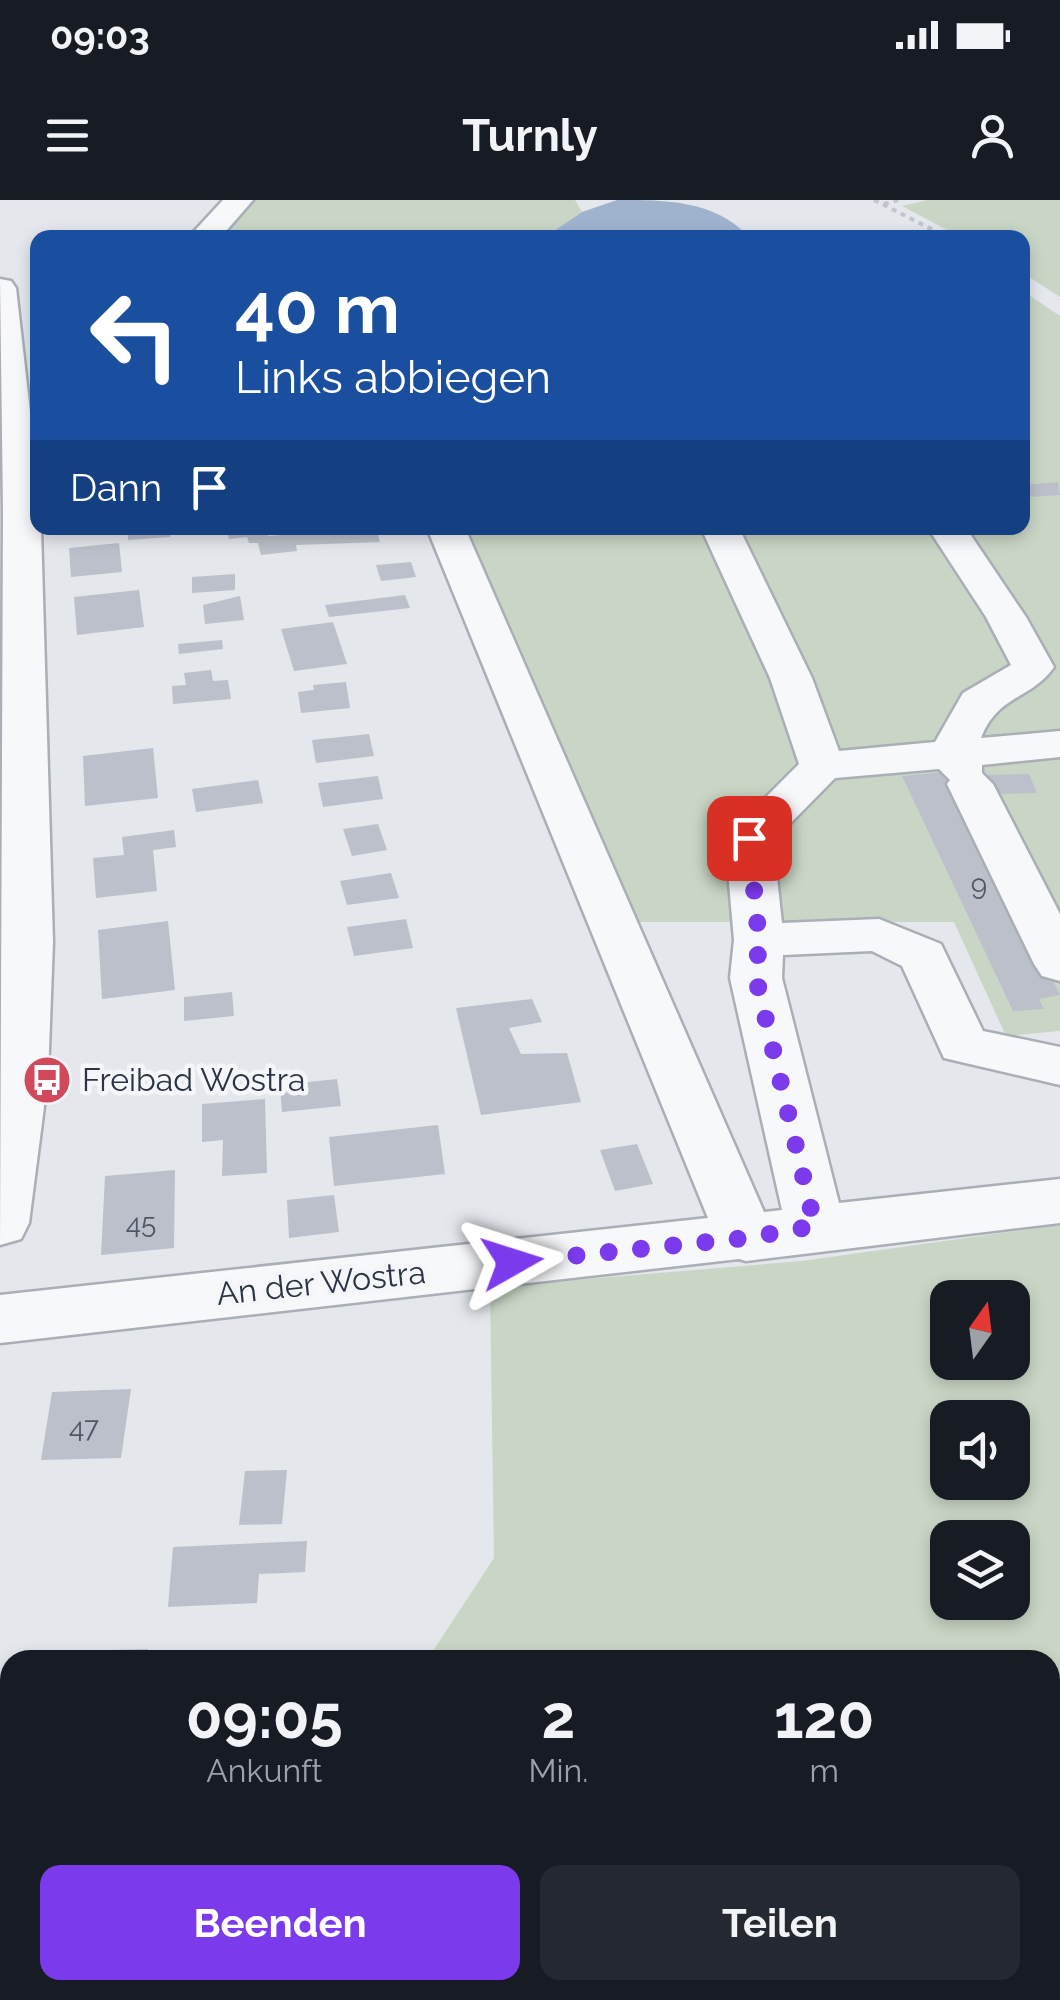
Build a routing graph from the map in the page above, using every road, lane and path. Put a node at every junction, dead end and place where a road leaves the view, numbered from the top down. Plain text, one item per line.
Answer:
1 (239, 200) edge
2 (874, 200) edge
3 (898, 200) edge
4 (883, 204) junction
5 (210, 230) edge
6 (933, 230) edge
7 (0, 288) edge
8 (25, 398) edge
9 (30, 511) edge
10 (449, 535) edge
11 (723, 535) edge
12 (952, 535) edge
13 (1060, 744) edge
14 (822, 766) junction
15 (962, 769) junction
16 (759, 940) junction
17 (1060, 964) edge
18 (1060, 1066) edge
19 (1060, 1201) edge
20 (0, 1223) edge
21 (815, 1226) junction
22 (746, 1238) junction
23 (0, 1319) edge

1 - 5 street
2 - 4 path
3 - 4 path
4 - 6 path
7 - 8 street
8 - 9 street
9 - 20 street
10 - 22 street
11 - 14 street
12 - 15 street
13 - 15 street
14 - 15 street
14 - 16 street
15 - 17 street
16 - 18 street
16 - 21 street
19 - 21 street, An der Wostra
21 - 22 street, An der Wostra
22 - 23 street, An der Wostra

